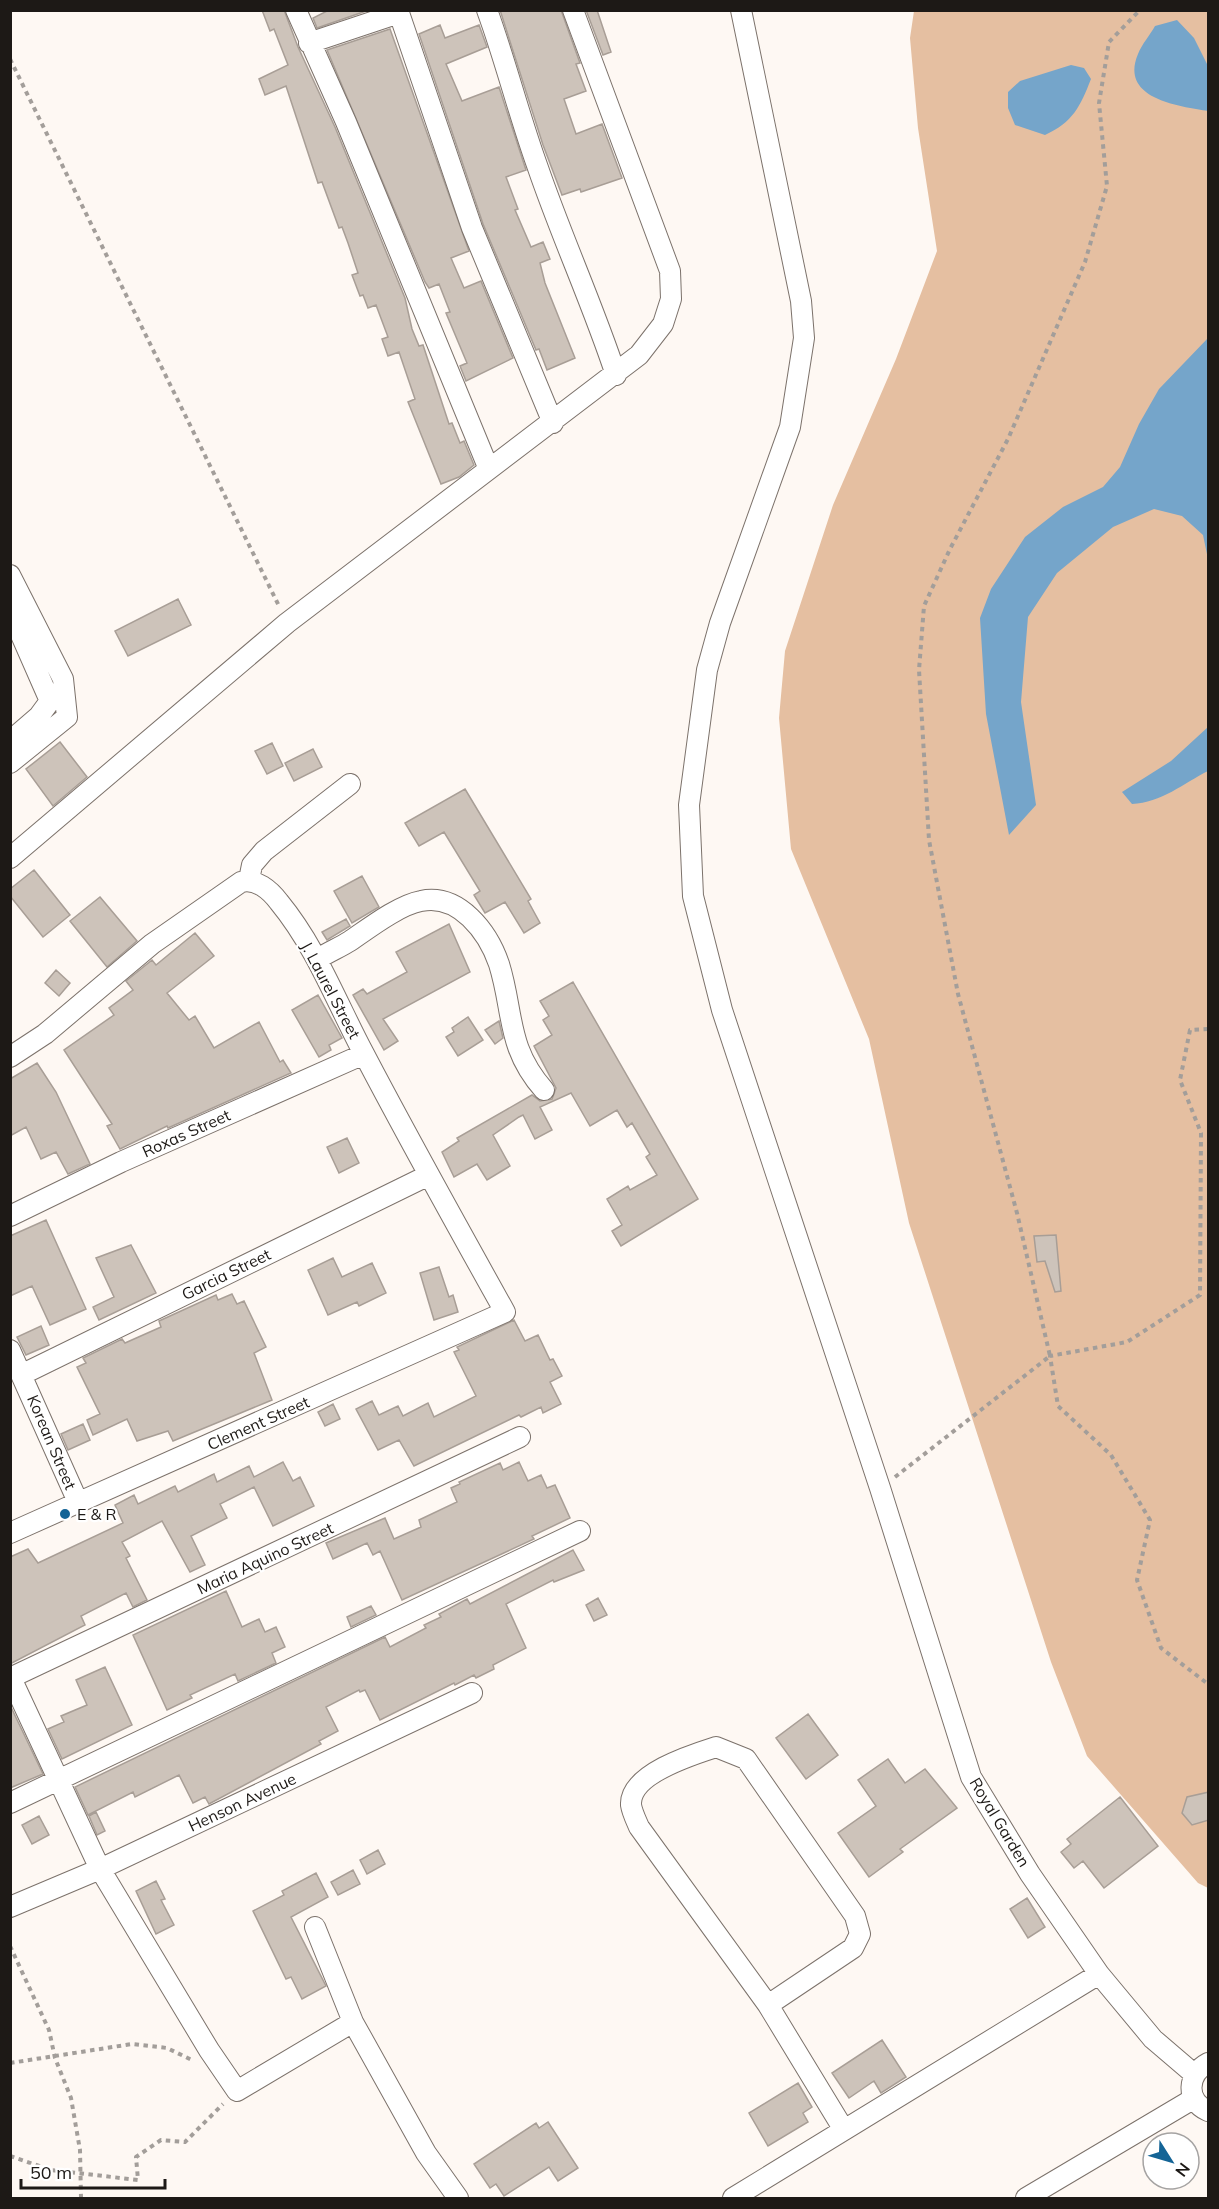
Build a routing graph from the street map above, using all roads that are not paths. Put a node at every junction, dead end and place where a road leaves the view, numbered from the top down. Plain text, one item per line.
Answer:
1 (296, 10) edge
2 (487, 10) edge
3 (573, 10) edge
4 (741, 10) edge
5 (398, 12) edge
6 (309, 43) junction
7 (616, 375) junction
8 (553, 423) junction
9 (488, 467) junction
10 (10, 575) edge
11 (10, 610) edge
12 (35, 642) junction
13 (10, 741) edge
14 (10, 763) edge
15 (350, 784) dead end
16 (10, 858) edge
17 (249, 880) junction
18 (318, 959) junction
19 (364, 1054) junction
20 (10, 1057) edge
21 (544, 1090) dead end
22 (429, 1175) junction
23 (10, 1216) edge
24 (505, 1312) joint
25 (10, 1350) edge
26 (23, 1374) junction
27 (520, 1437) dead end
28 (78, 1502) junction
29 (580, 1531) dead end
30 (10, 1533) edge
31 (11, 1678) edge
32 (472, 1693) dead end
33 (57, 1781) junction
34 (10, 1803) edge
35 (100, 1869) junction
36 (10, 1907) edge
37 (315, 1927) dead end
38 (1099, 1974) junction
39 (768, 2005) junction
40 (353, 2022) junction
41 (1201, 2069) edge
42 (1193, 2099) junction
43 (1209, 2111) edge
44 (844, 2130) junction
45 (458, 2199) edge
46 (733, 2199) edge
47 (1026, 2199) edge

1 - 6 street
2 - 7 street
3 - 7 street
4 - 38 street, Royal Garden
5 - 6 street
5 - 8 street
6 - 9 street
7 - 8 street
8 - 9 street
9 - 16 street
10 - 12 street
11 - 12 street
12 - 13 street
12 - 14 street
15 - 17 street
17 - 18 street, J. Laurel Street
17 - 20 street
18 - 19 street, J. Laurel Street
18 - 21 street
19 - 22 street, J. Laurel Street
19 - 23 street, Roxas Street
22 - 24 street, J. Laurel Street
22 - 26 street, Garcia Street
24 - 28 street, Clement Street
25 - 26 street, Korean Street
26 - 28 street, Korean Street
27 - 31 street, Maria Aquino Street
28 - 30 street, Clement Street
29 - 33 street
31 - 33 street
32 - 35 street, Henson Avenue
33 - 34 street
33 - 35 street
35 - 36 street, Henson Avenue
35 - 40 street
37 - 40 street
38 - 41 street, Royal Garden
38 - 44 street
39 - 39 street
39 - 44 street
40 - 45 street
41 - 42 street
42 - 43 street
42 - 47 street
44 - 46 street

